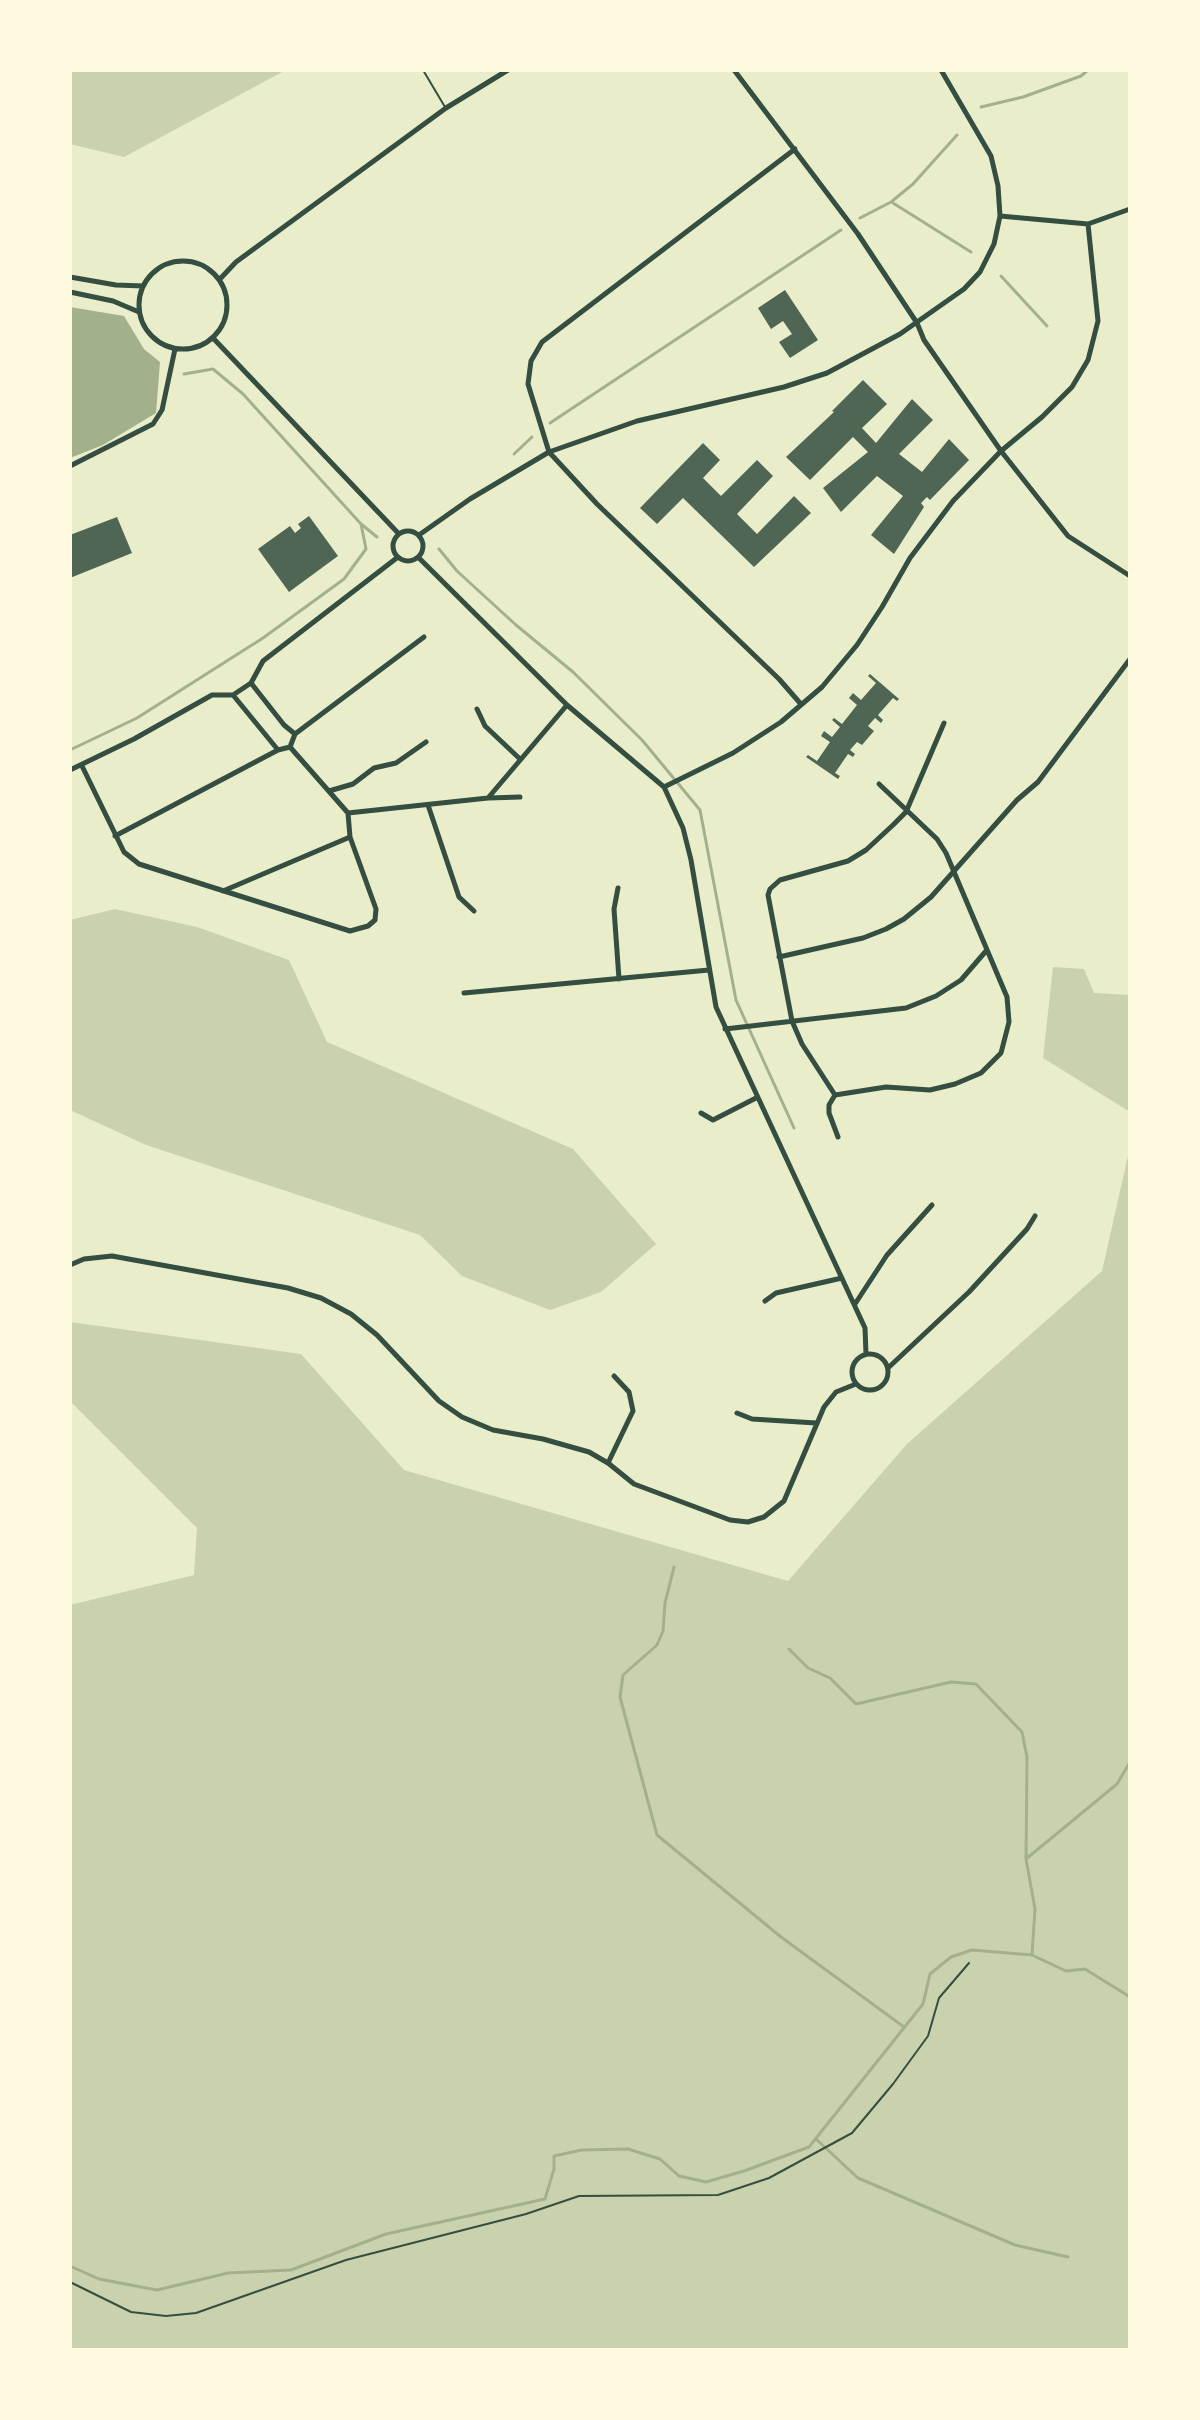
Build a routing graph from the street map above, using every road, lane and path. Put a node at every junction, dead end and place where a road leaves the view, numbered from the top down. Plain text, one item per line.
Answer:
1 (423, 70) edge
2 (508, 70) edge
3 (734, 70) edge
4 (941, 70) edge
5 (446, 108) junction
6 (795, 149) junction
7 (1130, 209) edge
8 (1000, 216) junction
9 (1088, 224) junction
10 (70, 277) edge
11 (219, 280) junction
12 (143, 286) junction
13 (70, 292) edge
14 (139, 312) junction
15 (917, 323) junction
16 (213, 338) junction
17 (175, 349) junction
18 (1001, 451) junction
19 (549, 452) junction
20 (70, 466) edge
21 (399, 534) junction
22 (419, 535) junction
23 (398, 557) junction
24 (419, 558) junction
25 (1130, 576) edge
26 (424, 637) dead end
27 (1130, 659) edge
28 (251, 683) junction
29 (233, 695) junction
30 (800, 703) junction
31 (567, 705) junction
32 (477, 709) dead end
33 (944, 723) dead end
34 (295, 734) junction
35 (426, 742) dead end
36 (290, 747) junction
37 (278, 750) junction
38 (520, 759) junction
39 (82, 766) junction
40 (70, 770) edge
41 (879, 784) dead end
42 (664, 787) junction
43 (329, 791) junction
44 (520, 797) dead end
45 (488, 798) junction
46 (428, 805) junction
47 (906, 812) junction
48 (348, 813) junction
49 (115, 836) junction
50 (350, 837) junction
51 (956, 872) junction
52 (618, 888) dead end
53 (223, 891) junction
54 (474, 911) dead end
55 (987, 950) junction
56 (779, 957) junction
57 (709, 970) junction
58 (619, 979) junction
59 (464, 993) dead end
60 (792, 1021) junction
61 (725, 1029) junction
62 (835, 1095) junction
63 (756, 1098) junction
64 (701, 1113) dead end
65 (838, 1137) dead end
66 (932, 1205) dead end
67 (1035, 1216) dead end
68 (70, 1265) edge
69 (842, 1278) junction
70 (765, 1301) dead end
71 (855, 1304) junction
72 (866, 1354) junction
73 (888, 1368) junction
74 (614, 1376) dead end
75 (856, 1384) junction
76 (737, 1413) dead end
77 (816, 1423) junction
78 (608, 1463) junction
79 (969, 1963) dead end
80 (70, 2282) edge

1 - 5 lane
2 - 5 street
3 - 6 street
4 - 8 street
5 - 11 street
6 - 15 street
6 - 19 street
7 - 9 street
8 - 9 street
8 - 15 street
9 - 18 street
10 - 12 street
11 - 12 street
11 - 16 street
12 - 14 street
13 - 14 street
14 - 17 street
15 - 18 street
15 - 19 street
16 - 17 street
16 - 21 street
17 - 20 street
18 - 25 street
18 - 30 street
19 - 22 street
19 - 30 street
21 - 22 street
21 - 23 street
22 - 24 street
23 - 24 street
23 - 28 street
24 - 31 street
26 - 34 street
27 - 51 street
28 - 29 street
28 - 34 street
29 - 37 street
29 - 39 street
30 - 42 street
31 - 38 street
31 - 42 street
32 - 38 street
33 - 47 street
34 - 36 street
35 - 43 street
36 - 37 street
36 - 43 street
37 - 49 street
38 - 45 street
39 - 40 street
39 - 49 street
41 - 47 street
42 - 57 street
43 - 48 street
44 - 45 street
45 - 46 street
46 - 48 street
46 - 54 street
47 - 51 street
47 - 56 street
48 - 50 street
49 - 53 street
50 - 53 street
50 - 53 street
51 - 55 street
51 - 56 street
52 - 58 street
55 - 60 street
55 - 62 street
56 - 60 street
57 - 58 street
57 - 61 street
58 - 59 street
60 - 61 street
60 - 62 street
61 - 63 street
62 - 65 street
63 - 64 street
63 - 69 street
66 - 71 street
67 - 73 street
68 - 78 street
69 - 70 street
69 - 71 street
71 - 72 street
72 - 73 street
72 - 75 street
73 - 75 street
74 - 78 street
75 - 77 street
76 - 77 street
77 - 78 street
79 - 80 lane

